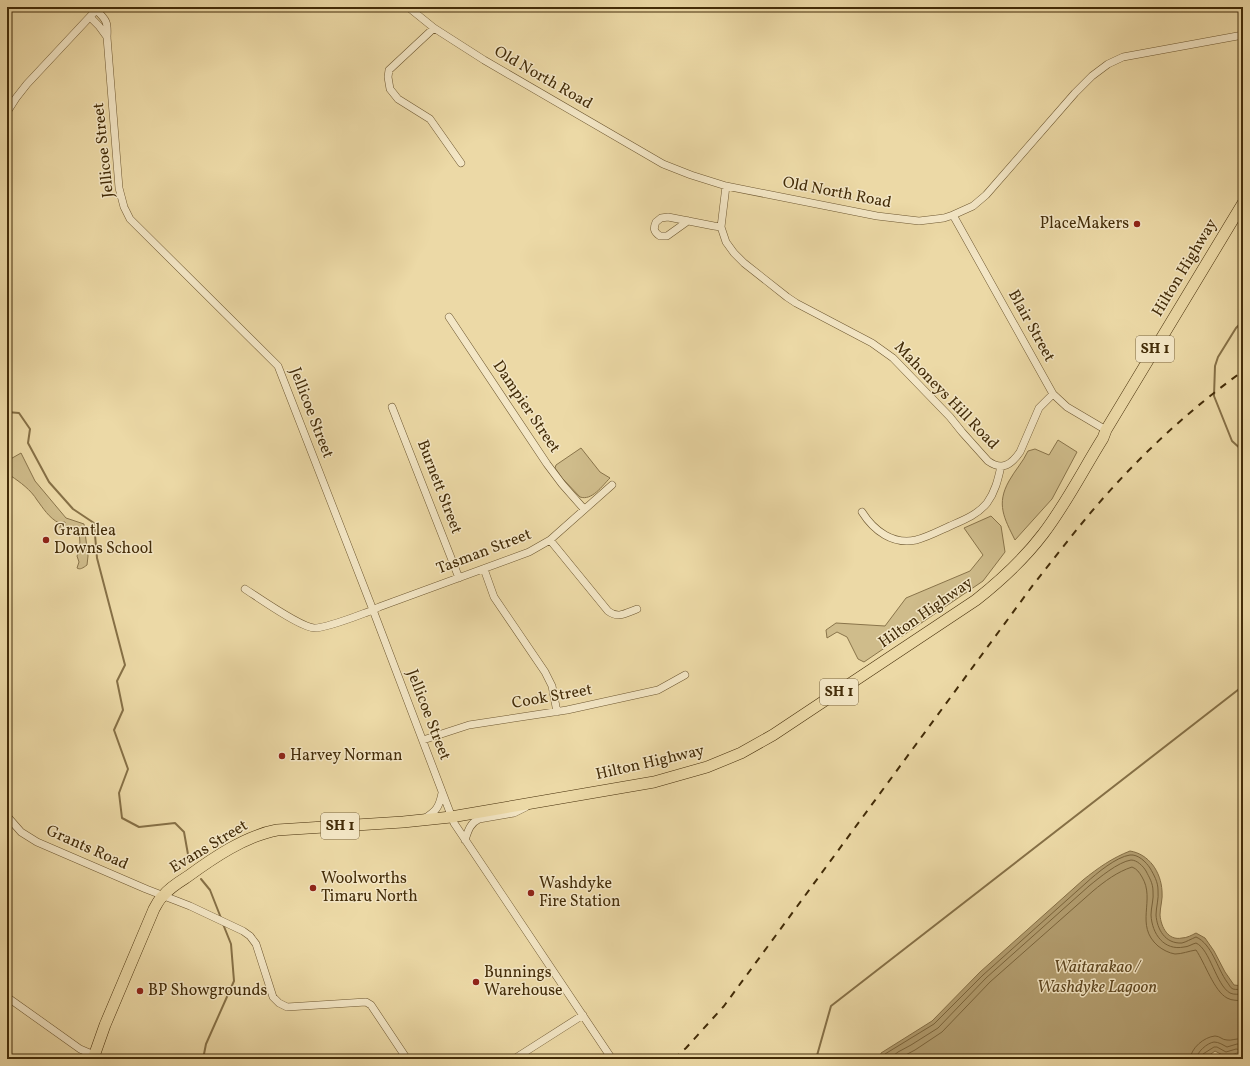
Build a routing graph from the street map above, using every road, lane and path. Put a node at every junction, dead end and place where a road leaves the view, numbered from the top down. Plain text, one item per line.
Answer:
1 (408, 7) edge
2 (98, 9) edge
3 (90, 17) junction
4 (434, 28) junction
5 (1243, 35) edge
6 (107, 37) junction
7 (7, 112) edge
8 (461, 163) dead end
9 (726, 186) junction
10 (1243, 203) edge
11 (953, 215) junction
12 (688, 221) dead end
13 (721, 226) junction
14 (448, 317) dead end
15 (1053, 394) junction
16 (392, 407) dead end
17 (1106, 430) junction
18 (1001, 466) junction
19 (612, 485) dead end
20 (584, 509) junction
21 (862, 512) dead end
22 (550, 540) junction
23 (484, 569) junction
24 (459, 578) junction
25 (245, 589) dead end
26 (637, 608) dead end
27 (373, 610) junction
28 (684, 676) dead end
29 (557, 712) junction
30 (423, 740) junction
31 (442, 792) junction
32 (535, 803) junction
33 (7, 816) edge
34 (451, 817) junction
35 (422, 820) junction
36 (465, 840) junction
37 (163, 896) junction
38 (7, 997) edge
39 (583, 1015) junction
40 (93, 1057) edge
41 (407, 1059) edge
42 (514, 1059) edge
43 (612, 1059) edge

1 - 4 street, Old North Road
2 - 3 street
2 - 6 street, Jellicoe Street
3 - 6 street
3 - 7 street
4 - 8 street
4 - 9 street, Old North Road
5 - 11 street, Old North Road
6 - 27 street, Jellicoe Street
9 - 11 street, Old North Road
9 - 13 street, Mahoneys Hill Road
10 - 17 highway, Hilton Highway / SH 1
11 - 15 street, Blair Street
12 - 13 street
13 - 18 street, Mahoneys Hill Road
14 - 20 street, Dampier Street
15 - 17 street, Blair Street
15 - 18 street, Mahoneys Hill Road
16 - 24 street, Burnett Street
17 - 32 highway, Hilton Highway / SH 1
18 - 21 street
19 - 20 street, Tasman Street
20 - 22 street, Tasman Street
22 - 23 street, Tasman Street
22 - 26 street
23 - 24 street, Tasman Street
23 - 29 street
24 - 27 street, Tasman Street
25 - 27 street, Tasman Street
27 - 30 street, Jellicoe Street
28 - 29 street, Cook Street
29 - 30 street, Cook Street
30 - 31 street, Jellicoe Street
31 - 34 street, Jellicoe Street
31 - 35 street
32 - 34 highway, Hilton Highway / SH 1
32 - 36 street
33 - 37 street, Grants Road
34 - 35 highway, Evans Street / SH 1
34 - 36 street, Jellicoe Street
35 - 37 highway, Evans Street / SH 1
36 - 39 street, Jellicoe Street
37 - 40 highway, Evans Street / SH 1
37 - 41 street, Grants Road
38 - 40 street
39 - 42 street
39 - 43 street, Jellicoe Street

